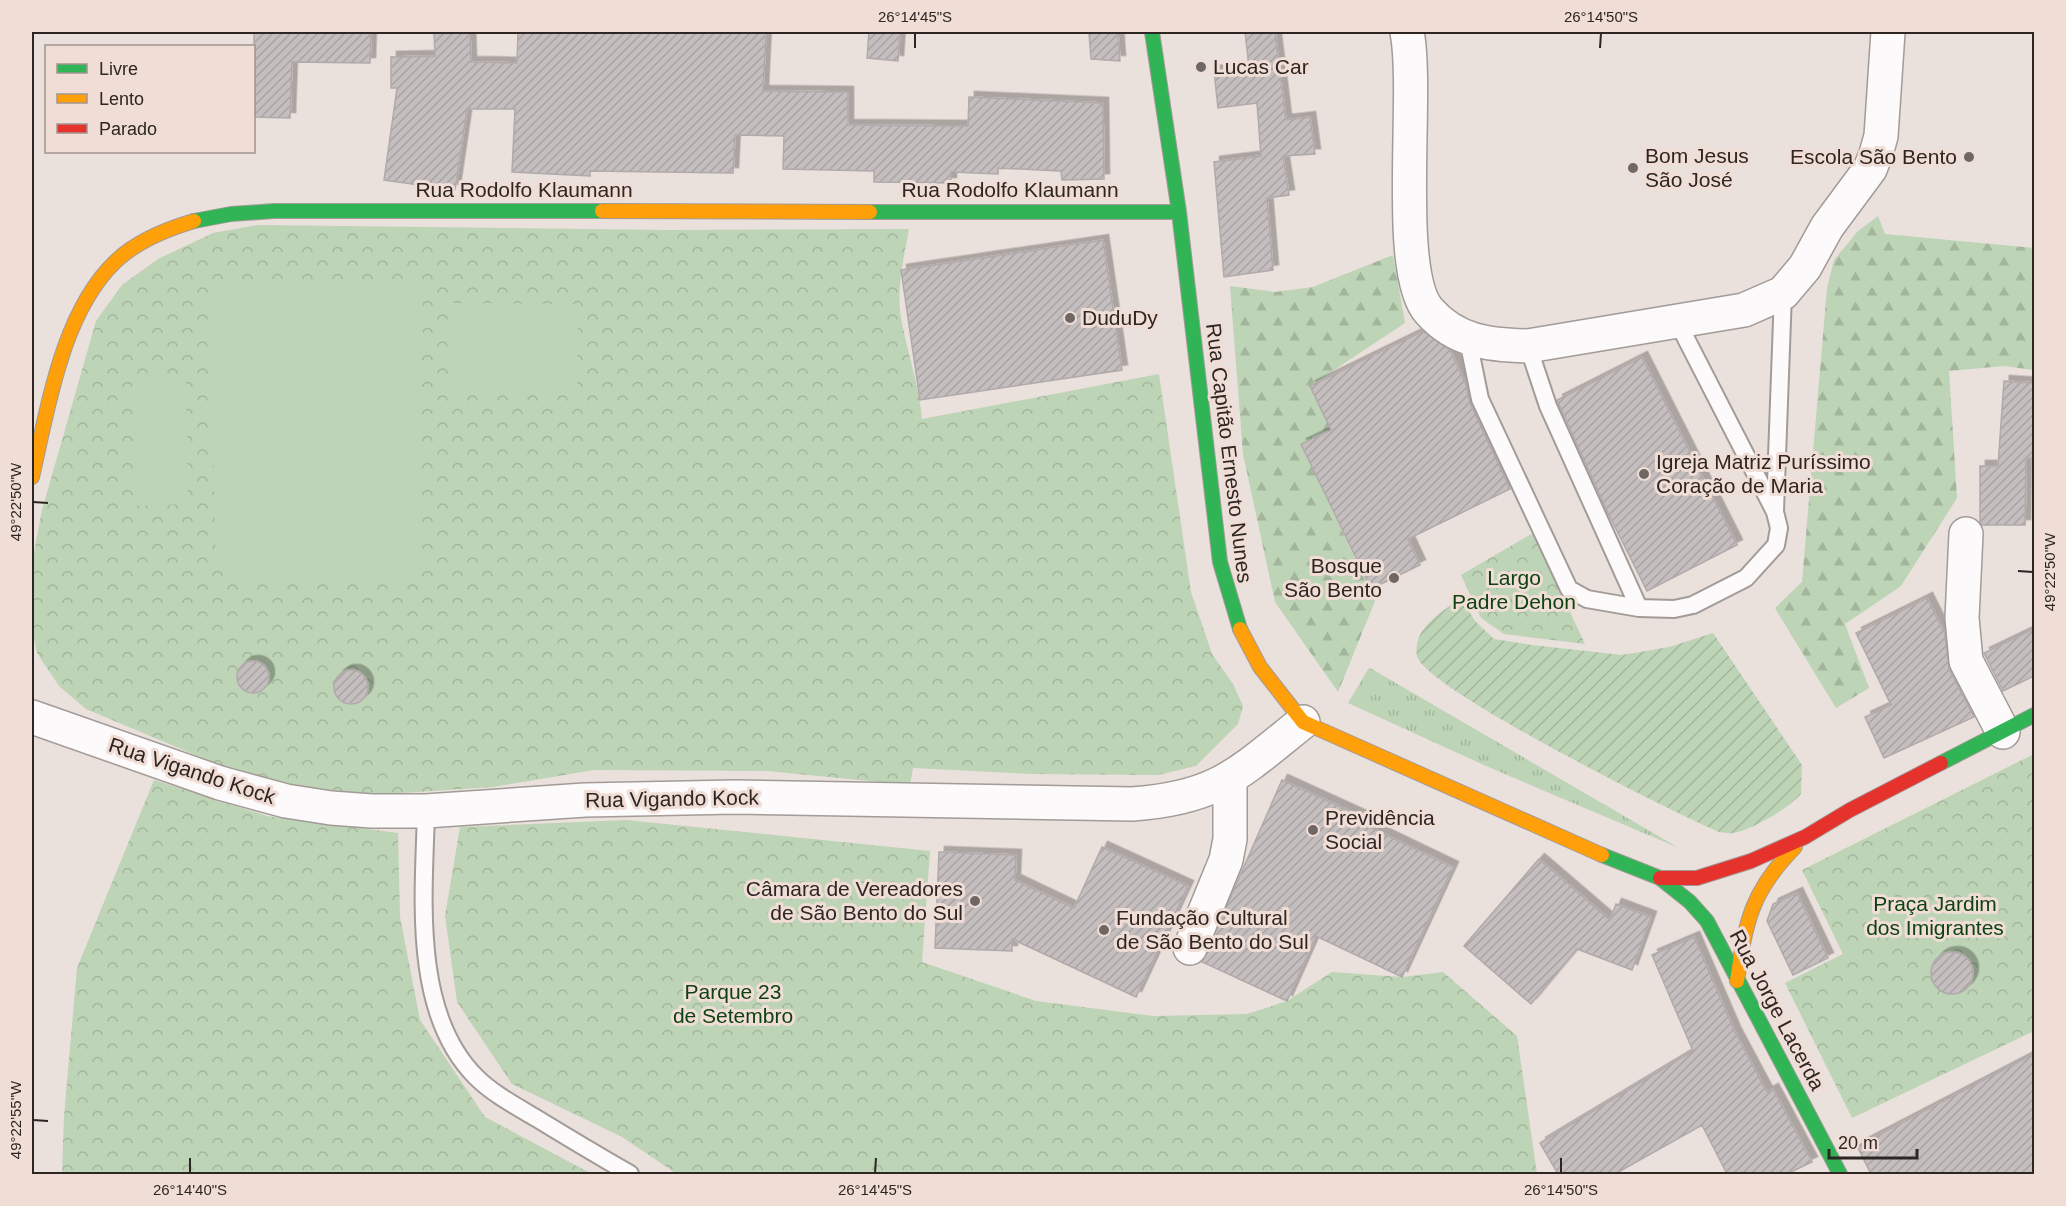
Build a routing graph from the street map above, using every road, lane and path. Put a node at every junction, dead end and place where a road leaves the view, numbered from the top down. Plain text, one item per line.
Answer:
1 (1152, 32) edge
2 (1407, 32) edge
3 (1888, 32) edge
4 (1179, 212) junction
5 (1783, 293) junction
6 (1677, 321) junction
7 (1468, 340) junction
8 (1528, 346) junction
9 (32, 477) edge
10 (1775, 512) junction
11 (1966, 534) dead end
12 (1639, 608) junction
13 (2034, 715) edge
14 (32, 717) edge
15 (1303, 722) junction
16 (2003, 732) junction
17 (1230, 780) junction
18 (426, 811) junction
19 (1805, 837) junction
20 (1660, 878) junction
21 (1190, 948) dead end
22 (1737, 981) junction
23 (630, 1174) edge
24 (1840, 1174) edge

1 - 4 main road, Rua Capitão Ernesto Nunes
2 - 7 street
3 - 5 street
4 - 9 main road, Rua Rodolfo Klaumann
4 - 15 main road, Rua Capitão Ernesto Nunes
5 - 6 street
5 - 10 lane
6 - 8 street
6 - 10 lane
7 - 8 street
7 - 12 lane
8 - 12 lane
10 - 12 lane
11 - 16 street
13 - 16 main road
14 - 18 street, Rua Vigando Kock
15 - 17 street, Rua Vigando Kock
15 - 20 main road, Rua Capitão Ernesto Nunes
16 - 19 main road
17 - 18 street, Rua Vigando Kock
17 - 21 street
18 - 23 lane
19 - 20 main road
19 - 22 main road
20 - 22 main road, Rua Jorge Lacerda
22 - 24 main road, Rua Jorge Lacerda

